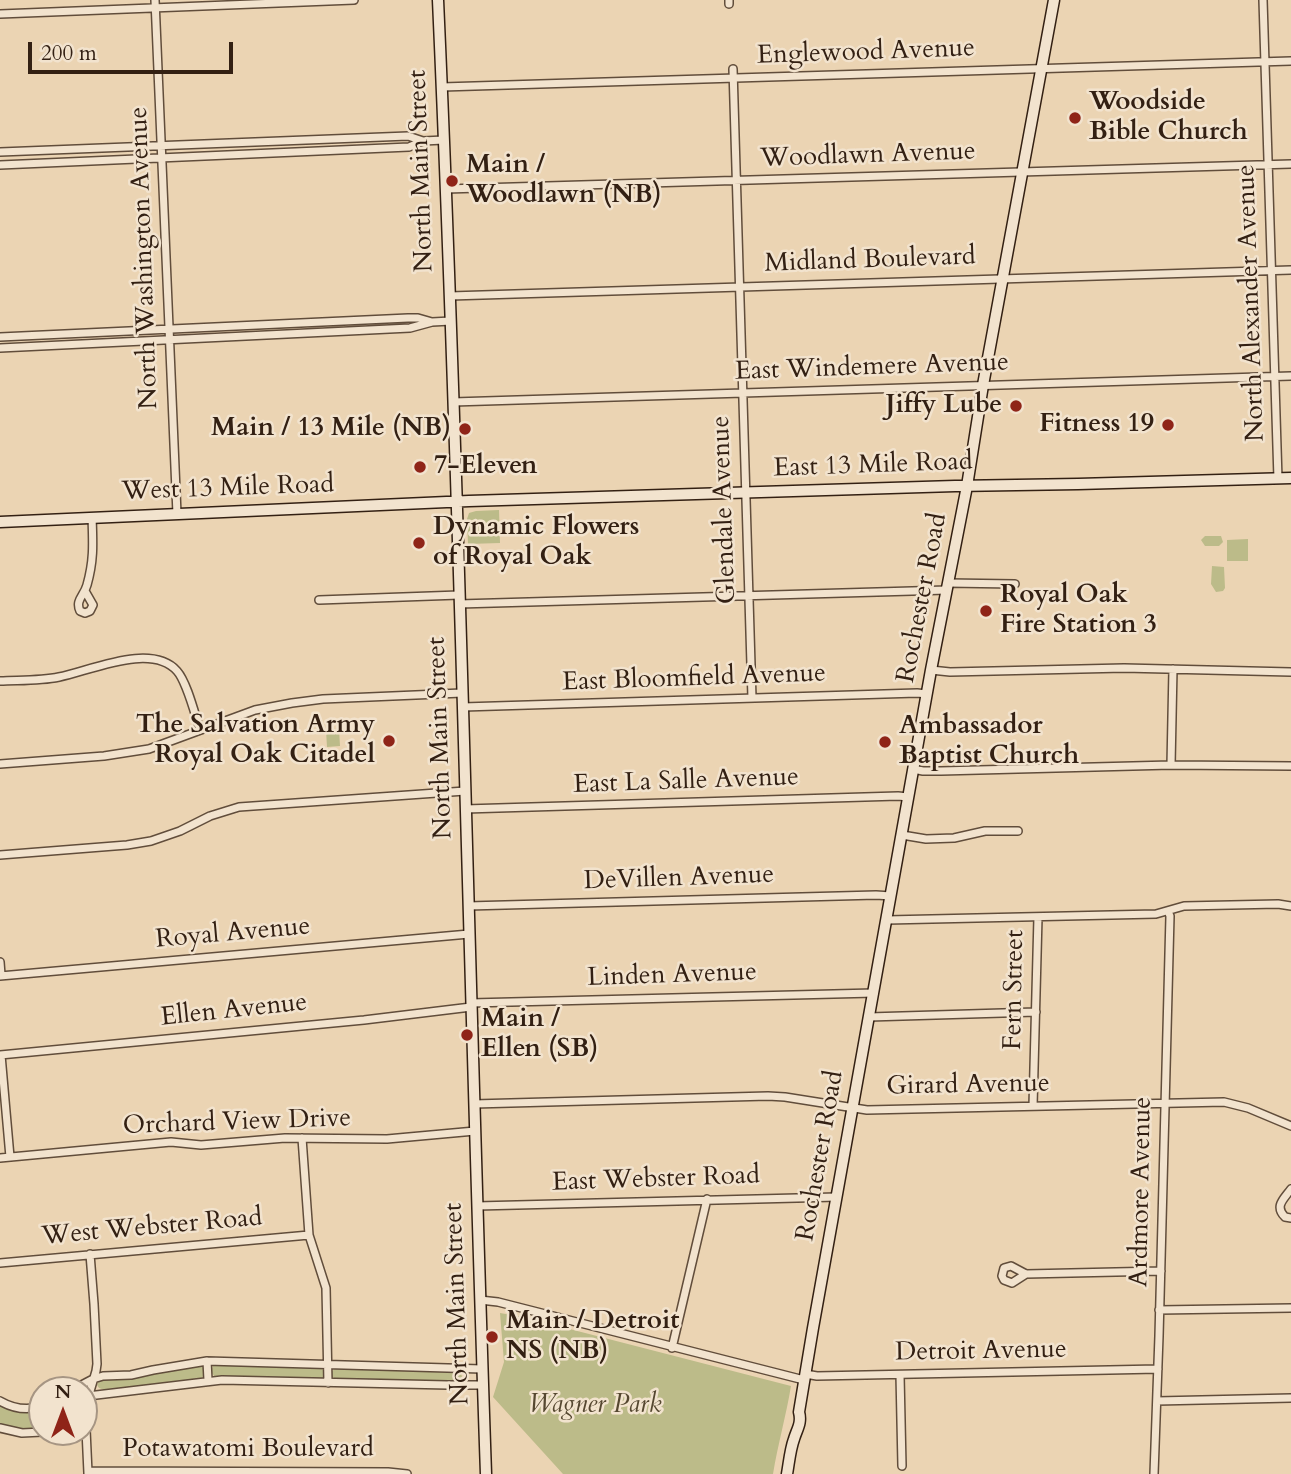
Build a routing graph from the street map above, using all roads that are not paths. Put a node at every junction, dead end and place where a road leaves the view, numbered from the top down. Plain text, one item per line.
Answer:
1 (354, 0) edge
2 (438, 0) edge
3 (1054, 0) edge
4 (1264, 0) edge
5 (155, 4) edge
6 (0, 14) edge
7 (1265, 61) junction
8 (1291, 61) edge
9 (1042, 68) junction
10 (733, 73) junction
11 (442, 87) junction
12 (444, 140) junction
13 (291, 141) junction
14 (423, 141) junction
15 (161, 147) junction
16 (35, 150) junction
17 (0, 152) edge
18 (291, 152) junction
19 (161, 157) junction
20 (36, 163) junction
21 (1268, 164) junction
22 (1291, 164) edge
23 (0, 165) edge
24 (1022, 172) junction
25 (736, 180) junction
26 (446, 189) junction
27 (1272, 270) junction
28 (1291, 270) edge
29 (1003, 278) junction
30 (739, 286) junction
31 (450, 296) junction
32 (451, 321) junction
33 (432, 322) junction
34 (297, 323) junction
35 (169, 328) junction
36 (297, 334) junction
37 (31, 336) junction
38 (0, 337) edge
39 (170, 339) junction
40 (32, 347) junction
41 (0, 348) edge
42 (1275, 376) junction
43 (1291, 376) edge
44 (983, 385) junction
45 (743, 392) junction
46 (453, 402) junction
47 (1291, 478) edge
48 (1278, 479) junction
49 (967, 486) junction
50 (745, 492) junction
51 (457, 502) junction
52 (177, 514) junction
53 (92, 517) junction
54 (0, 522) edge
55 (1015, 584) dead end
56 (947, 586) junction
57 (85, 591) dead end
58 (748, 595) junction
59 (459, 599) junction
60 (319, 600) dead end
61 (1173, 669) junction
62 (931, 670) junction
63 (1291, 672) edge
64 (0, 681) edge
65 (462, 693) junction
66 (927, 695) junction
67 (752, 698) junction
68 (463, 707) junction
69 (200, 730) junction
70 (0, 764) edge
71 (1171, 765) junction
72 (1291, 766) edge
73 (913, 769) junction
74 (465, 791) junction
75 (908, 797) junction
76 (465, 809) junction
77 (1018, 831) dead end
78 (902, 835) junction
79 (0, 855) edge
80 (891, 896) junction
81 (468, 906) junction
82 (1291, 906) edge
83 (1168, 911) junction
84 (1038, 917) junction
85 (887, 920) junction
86 (469, 934) junction
87 (0, 962) edge
88 (0, 976) edge
89 (874, 993) junction
90 (471, 1005) junction
91 (1035, 1012) junction
92 (869, 1017) junction
93 (0, 1055) edge
94 (1165, 1102) junction
95 (474, 1104) junction
96 (1033, 1106) junction
97 (853, 1107) junction
98 (1291, 1126) edge
99 (475, 1131) junction
100 (302, 1138) junction
101 (10, 1157) junction
102 (0, 1158) edge
103 (1291, 1181) edge
104 (1291, 1190) edge
105 (836, 1197) junction
106 (707, 1199) junction
107 (477, 1206) junction
108 (1291, 1217) edge
109 (309, 1235) junction
110 (90, 1254) junction
111 (0, 1264) edge
112 (1161, 1271) junction
113 (1026, 1274) dead end
114 (480, 1300) junction
115 (1291, 1308) edge
116 (1159, 1310) junction
117 (672, 1348) junction
118 (208, 1362) junction
119 (328, 1365) junction
120 (482, 1368) junction
121 (462, 1369) junction
122 (1158, 1369) junction
123 (900, 1375) junction
124 (94, 1376) edge
125 (804, 1377) junction
126 (98, 1378) edge
127 (208, 1380) junction
128 (328, 1382) junction
129 (461, 1385) junction
130 (483, 1385) junction
131 (98, 1395) edge
132 (1291, 1398) edge
133 (0, 1401) edge
134 (1157, 1401) junction
135 (28, 1409) edge
136 (0, 1428) edge
137 (28, 1433) edge
138 (87, 1446) edge
139 (902, 1466) dead end
140 (88, 1472) edge
141 (407, 1474) edge
142 (486, 1474) edge
143 (787, 1474) edge
144 (1154, 1474) edge

1 - 5 street
2 - 11 main road, North Main Street
3 - 9 main road, Rochester Road
4 - 7 street, North Alexander Avenue
5 - 6 street
5 - 15 street, North Washington Avenue
7 - 8 street, Englewood Avenue
7 - 9 street, Englewood Avenue
7 - 21 street, North Alexander Avenue
9 - 10 street, Englewood Avenue
9 - 24 main road, Rochester Road
10 - 11 street, Englewood Avenue
10 - 25 street, Glendale Avenue
11 - 12 main road, North Main Street
12 - 14 street
12 - 26 main road, North Main Street
13 - 14 street
13 - 15 street
13 - 18 street
14 - 18 street
15 - 16 street
15 - 19 street, North Washington Avenue
16 - 17 street
16 - 20 street
18 - 19 street
19 - 20 street
19 - 35 street, North Washington Avenue
20 - 23 street
21 - 22 street, Woodlawn Avenue
21 - 24 street, Woodlawn Avenue
21 - 27 street, North Alexander Avenue
24 - 25 street, Woodlawn Avenue
24 - 29 main road, Rochester Road
25 - 26 street, Woodlawn Avenue
25 - 30 street, Glendale Avenue
26 - 31 main road, North Main Street
27 - 28 street, Midland Boulevard
27 - 29 street, Midland Boulevard
27 - 42 street, North Alexander Avenue
29 - 30 street, Midland Boulevard
29 - 44 main road, Rochester Road
30 - 31 street, Midland Boulevard
30 - 45 street, Glendale Avenue
31 - 32 main road, North Main Street
32 - 33 street
32 - 46 main road, North Main Street
33 - 34 street
33 - 36 street
34 - 35 street
34 - 36 street
35 - 37 street
35 - 39 street, North Washington Avenue
36 - 39 street
37 - 38 street
37 - 40 street
39 - 40 street
39 - 52 street, North Washington Avenue
40 - 41 street
42 - 43 street, East Windemere Avenue
42 - 44 street, East Windemere Avenue
42 - 48 street, North Alexander Avenue
44 - 45 street, East Windemere Avenue
44 - 49 main road, Rochester Road
45 - 46 street, East Windemere Avenue
45 - 50 street, Glendale Avenue
46 - 51 main road, North Main Street
47 - 48 main road, East 13 Mile Road
48 - 49 main road, East 13 Mile Road
49 - 50 main road, East 13 Mile Road
49 - 56 main road, Rochester Road
50 - 51 main road, East 13 Mile Road
50 - 58 street, Glendale Avenue
51 - 52 main road, West 13 Mile Road
51 - 59 main road, North Main Street
52 - 53 main road, West 13 Mile Road
53 - 54 main road, West 13 Mile Road
53 - 57 street
55 - 56 street
56 - 58 street
56 - 62 main road, Rochester Road
58 - 59 street
58 - 67 street, Glendale Avenue
59 - 60 street
59 - 65 main road, North Main Street
61 - 62 street
61 - 63 street
61 - 71 street
62 - 66 main road, Rochester Road
64 - 69 street
65 - 68 main road, North Main Street
65 - 69 street
66 - 67 street, East Bloomfield Avenue
66 - 73 main road, Rochester Road
67 - 68 street, East Bloomfield Avenue
68 - 74 main road, North Main Street
69 - 70 street
71 - 72 street
71 - 73 street
73 - 75 main road, Rochester Road
74 - 76 main road, North Main Street
74 - 79 street
75 - 76 street, East La Salle Avenue
75 - 78 main road, Rochester Road
76 - 81 main road, North Main Street
77 - 78 street
78 - 80 main road, Rochester Road
80 - 81 street, DeVillen Avenue
80 - 85 main road, Rochester Road
81 - 86 main road, North Main Street
82 - 83 street
83 - 84 street
83 - 94 street, Ardmore Avenue
84 - 85 street
84 - 91 street, Fern Street
85 - 89 main road, Rochester Road
86 - 88 street, Royal Avenue
86 - 90 main road, North Main Street
87 - 88 street
89 - 90 street, Linden Avenue
89 - 92 main road, Rochester Road
90 - 93 street, Ellen Avenue
90 - 95 main road, North Main Street
91 - 92 street
91 - 96 street, Fern Street
92 - 97 main road, Rochester Road
93 - 101 street
94 - 96 street, Girard Avenue
94 - 98 street, Girard Avenue
94 - 112 street, Ardmore Avenue
95 - 97 street, Girard Avenue
95 - 99 main road, North Main Street
96 - 97 street, Girard Avenue
97 - 105 main road, Rochester Road
99 - 100 street, Orchard View Drive
99 - 107 main road, North Main Street
100 - 101 street, Orchard View Drive
100 - 109 street
101 - 102 street, Orchard View Drive
103 - 104 street
104 - 108 street
105 - 106 street, East Webster Road
105 - 125 main road, Rochester Road
106 - 107 street, East Webster Road
106 - 117 street
107 - 114 main road, North Main Street
109 - 110 street, West Webster Road
109 - 119 street
110 - 111 street, West Webster Road
110 - 124 street
112 - 113 street
112 - 116 street, Ardmore Avenue
114 - 117 street, Detroit Avenue
114 - 120 main road, North Main Street
115 - 116 street
116 - 122 street, Ardmore Avenue
117 - 125 street, Detroit Avenue
118 - 119 street
118 - 126 street
118 - 127 street
119 - 121 street
119 - 128 street
120 - 121 street
120 - 130 main road, North Main Street
121 - 129 street
122 - 123 street, Detroit Avenue
122 - 134 street, Ardmore Avenue
123 - 125 street, Detroit Avenue
123 - 139 street
125 - 143 main road, Rochester Road
127 - 128 street
127 - 131 street
128 - 129 street
129 - 130 street
130 - 142 main road, North Main Street
132 - 134 street
133 - 135 street
134 - 144 street, Ardmore Avenue
136 - 137 street
138 - 140 street
140 - 141 street, Potawatomi Boulevard

